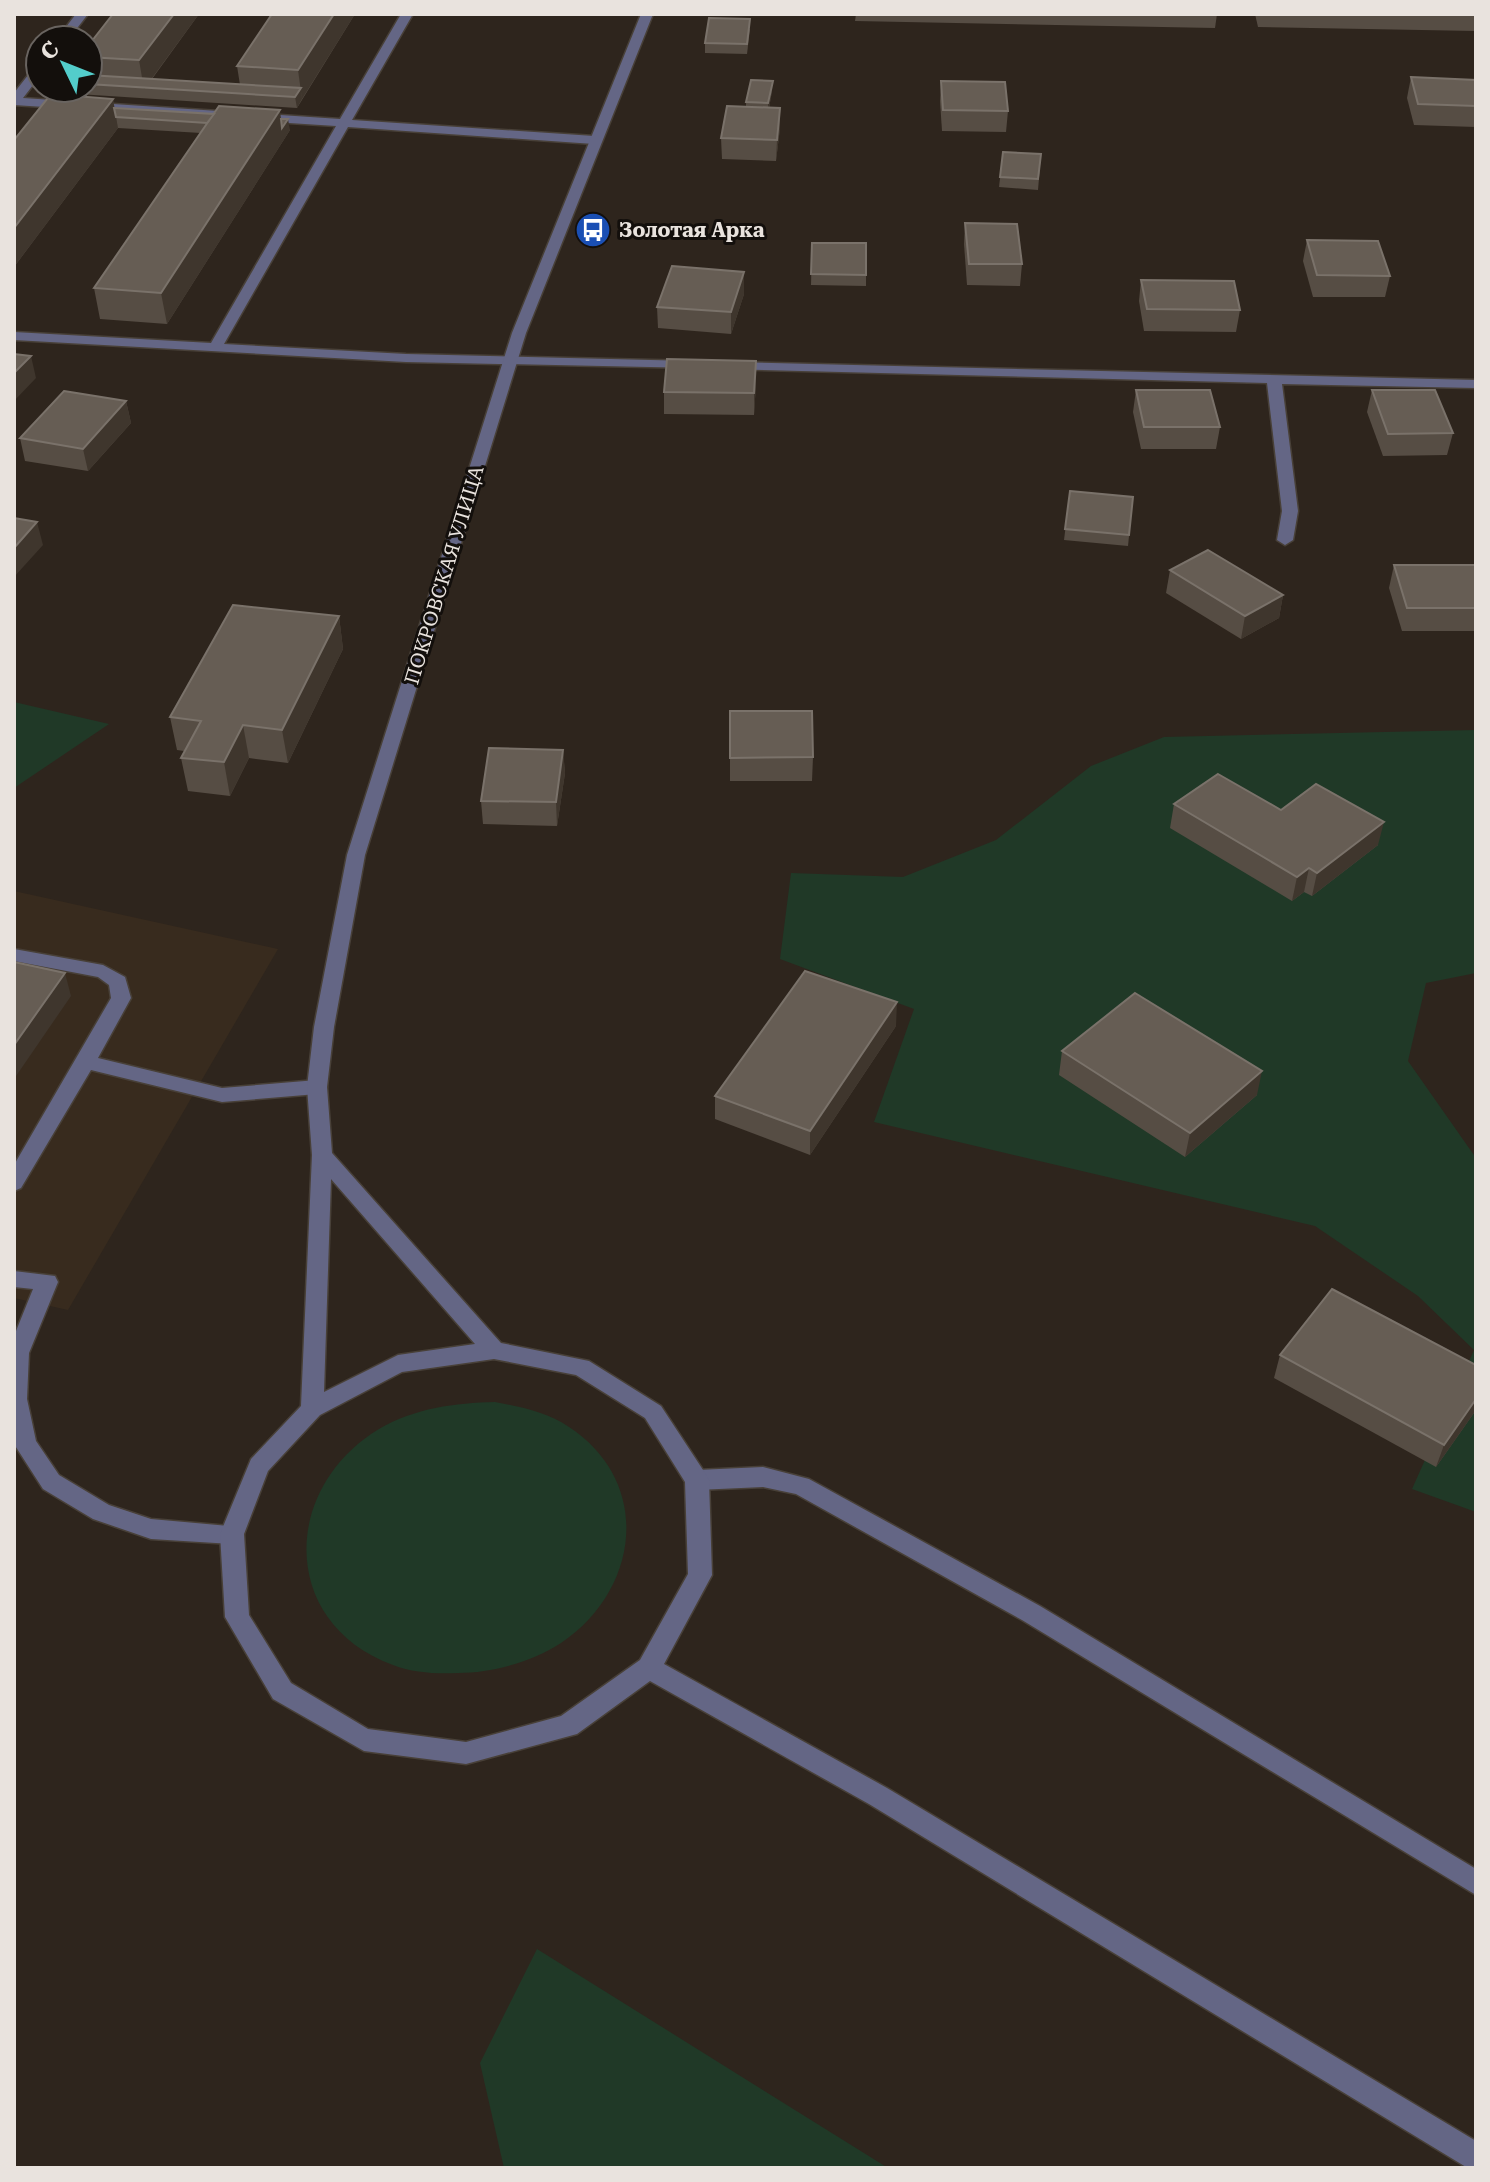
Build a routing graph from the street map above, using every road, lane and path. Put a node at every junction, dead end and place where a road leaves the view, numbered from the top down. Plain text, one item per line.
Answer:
1 (407, 14) edge
2 (647, 14) edge
3 (14, 101) edge
4 (344, 121) junction
5 (594, 140) junction
6 (14, 336) edge
7 (214, 349) junction
8 (511, 360) junction
9 (1274, 380) junction
10 (1476, 384) edge
11 (1285, 540) dead end
12 (14, 955) edge
13 (86, 1062) junction
14 (317, 1087) junction
15 (322, 1155) junction
16 (14, 1183) edge
17 (14, 1279) edge
18 (494, 1350) junction
19 (312, 1409) junction
20 (19, 1443) edge
21 (697, 1480) junction
22 (232, 1534) junction
23 (649, 1668) junction
24 (1476, 1883) edge
25 (1476, 2157) edge

1 - 4 street
2 - 5 street, ПОКРОВСКАЯ УЛИЦА
3 - 4 street
4 - 5 street
4 - 7 street
5 - 8 street, ПОКРОВСКАЯ УЛИЦА
6 - 7 street
7 - 8 street
8 - 9 street
8 - 14 street, ПОКРОВСКАЯ УЛИЦА
9 - 10 street
9 - 11 street
12 - 13 street
13 - 14 street
13 - 16 street
14 - 15 street, ПОКРОВСКАЯ УЛИЦА
15 - 18 street
15 - 19 street, ПОКРОВСКАЯ УЛИЦА
17 - 20 street
18 - 19 street
18 - 21 street
19 - 22 street
20 - 22 street
21 - 23 street
21 - 24 street
22 - 23 street
23 - 25 street

